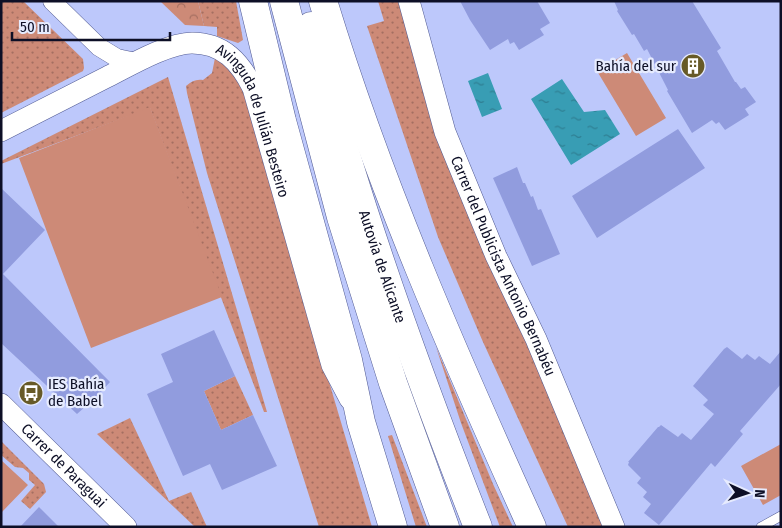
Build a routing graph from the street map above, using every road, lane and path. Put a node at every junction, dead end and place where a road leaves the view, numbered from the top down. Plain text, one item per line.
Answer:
1 (52, 1) edge
2 (253, 1) edge
3 (284, 1) edge
4 (305, 1) edge
5 (322, 1) edge
6 (409, 1) edge
7 (136, 62) junction
8 (1, 131) edge
9 (1, 404) edge
10 (361, 422) junction
11 (781, 516) edge
12 (126, 527) edge
13 (394, 527) edge
14 (445, 527) edge
15 (478, 527) edge
16 (532, 527) edge
17 (614, 527) edge
18 (762, 527) edge

1 - 7 street
2 - 10 highway
3 - 14 highway, Autovía de Alicante
4 - 15 highway, Autovía de Alicante
5 - 16 highway
6 - 17 street, Carrer del Publicista Antonio Bernabéu
7 - 8 street, Avinguda de Julián Besteiro
7 - 10 street, Avinguda de Julián Besteiro
9 - 12 street, Carrer de Paraguai
10 - 13 highway
11 - 18 lane

